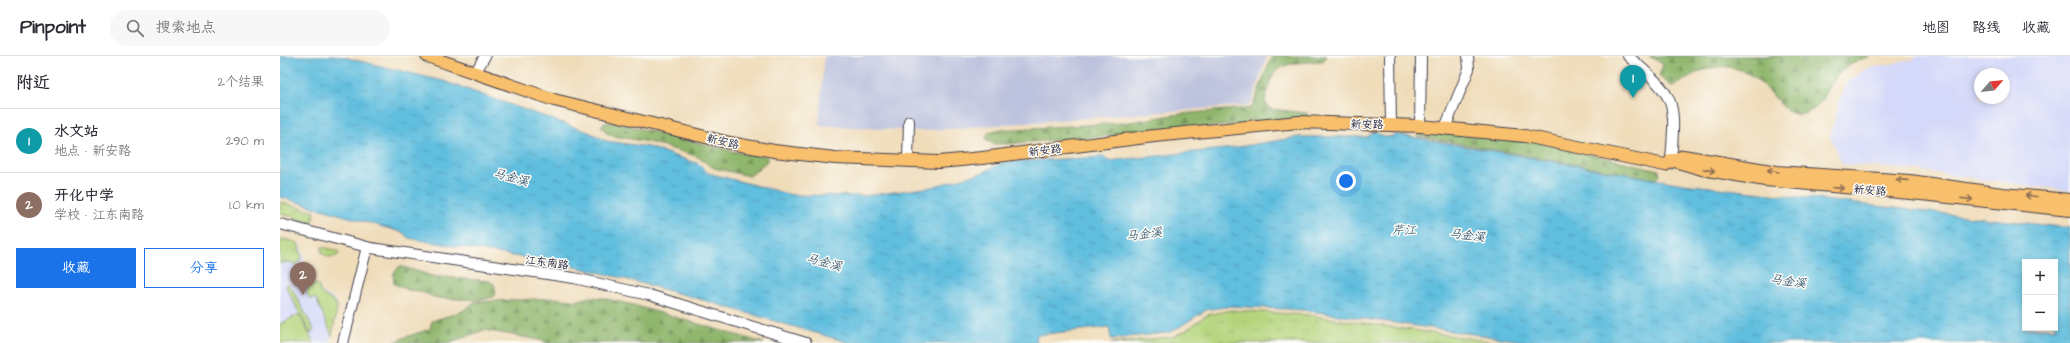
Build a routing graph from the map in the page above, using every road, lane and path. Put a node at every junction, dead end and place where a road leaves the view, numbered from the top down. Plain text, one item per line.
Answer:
1 (427, 56) edge
2 (485, 56) edge
3 (1390, 56) edge
4 (1421, 56) edge
5 (1468, 56) edge
6 (1628, 56) edge
7 (475, 73) junction
8 (909, 121) dead end
9 (1391, 124) junction
10 (1420, 126) junction
11 (1445, 128) junction
12 (1671, 160) junction
13 (908, 161) junction
14 (2070, 200) edge
15 (2070, 210) edge
16 (280, 224) edge
17 (367, 247) junction
18 (343, 343) edge
19 (806, 343) edge

1 - 7 main road, 新安路
2 - 7 street
3 - 9 street
4 - 10 street
5 - 11 street
6 - 12 street
7 - 13 main road, 新安路
8 - 13 street
9 - 10 main road, 新安路
9 - 13 main road, 新安路
10 - 11 main road, 新安路
11 - 12 main road, 新安路
14 -> 12 main road, 新安路
12 -> 15 main road, 新安路
16 - 17 street, 江东南路
17 - 18 street
17 - 19 street, 江东南路

